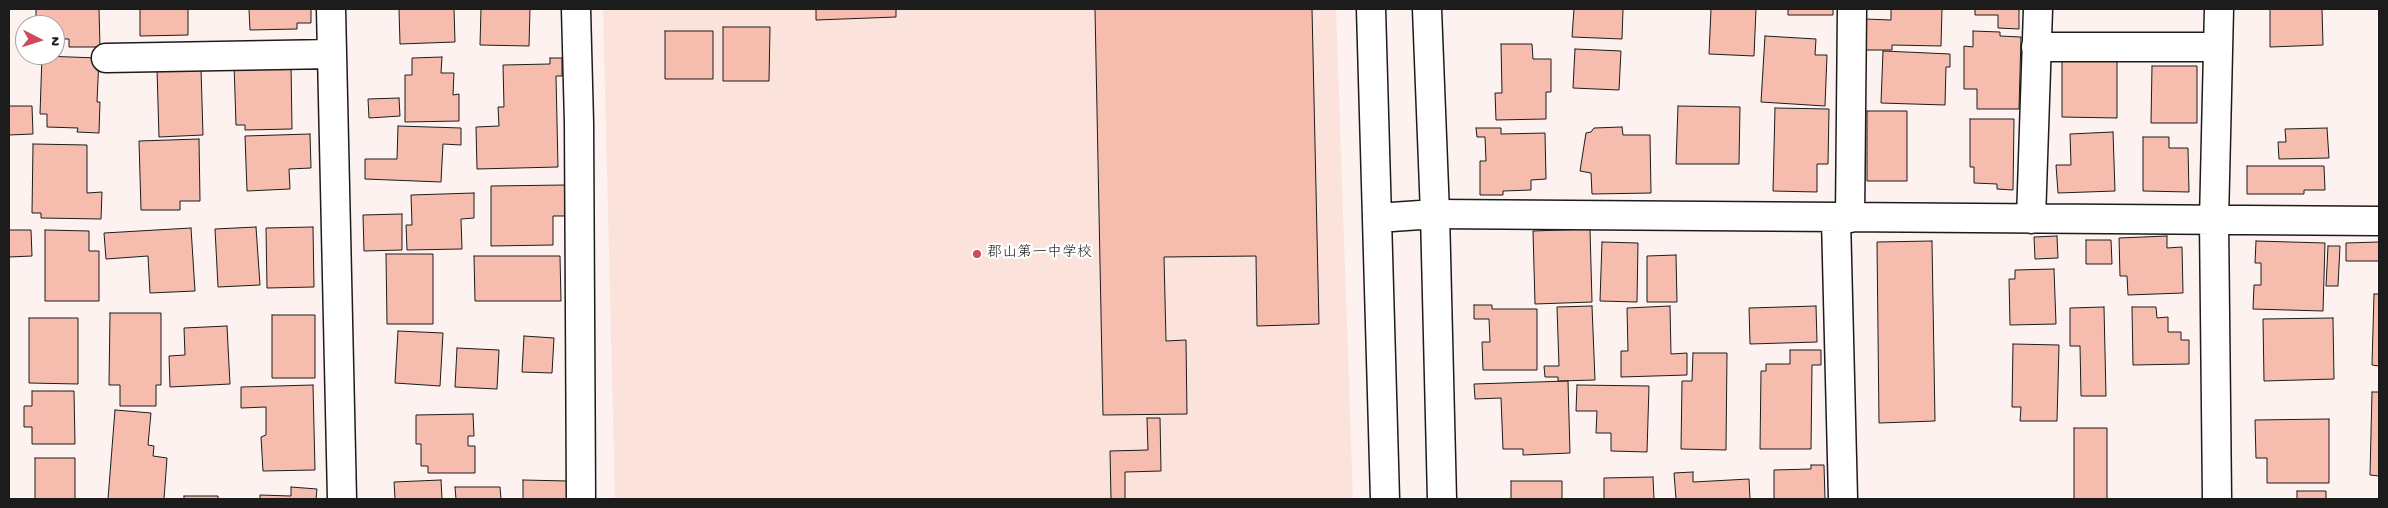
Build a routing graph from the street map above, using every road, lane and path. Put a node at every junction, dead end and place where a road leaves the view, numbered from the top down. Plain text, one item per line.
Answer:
1 (331, 9) edge
2 (576, 9) edge
3 (1371, 9) edge
4 (1390, 9) edge
5 (1427, 9) edge
6 (1852, 9) edge
7 (2038, 9) edge
8 (2218, 9) edge
9 (2036, 46) junction
10 (2218, 47) junction
11 (332, 54) junction
12 (1372, 57) junction
13 (106, 58) dead end
14 (1435, 214) junction
15 (1377, 218) junction
16 (1843, 218) junction
17 (2031, 219) junction
18 (2214, 220) junction
19 (2379, 221) edge
20 (342, 499) edge
21 (581, 499) edge
22 (1385, 499) edge
23 (1442, 499) edge
24 (1843, 499) edge
25 (2217, 499) edge

1 - 11 street
2 - 21 street
3 - 12 street
4 - 12 street
5 - 14 street
6 - 16 street
7 - 9 street
8 - 10 street
9 - 10 street
9 - 17 street
10 - 18 street
11 - 13 street
11 - 20 street
12 - 15 street
14 - 15 street
14 - 16 street
14 - 23 street
15 - 22 street
16 - 17 street
16 - 24 street
17 - 18 street
18 - 19 street
18 - 25 street

